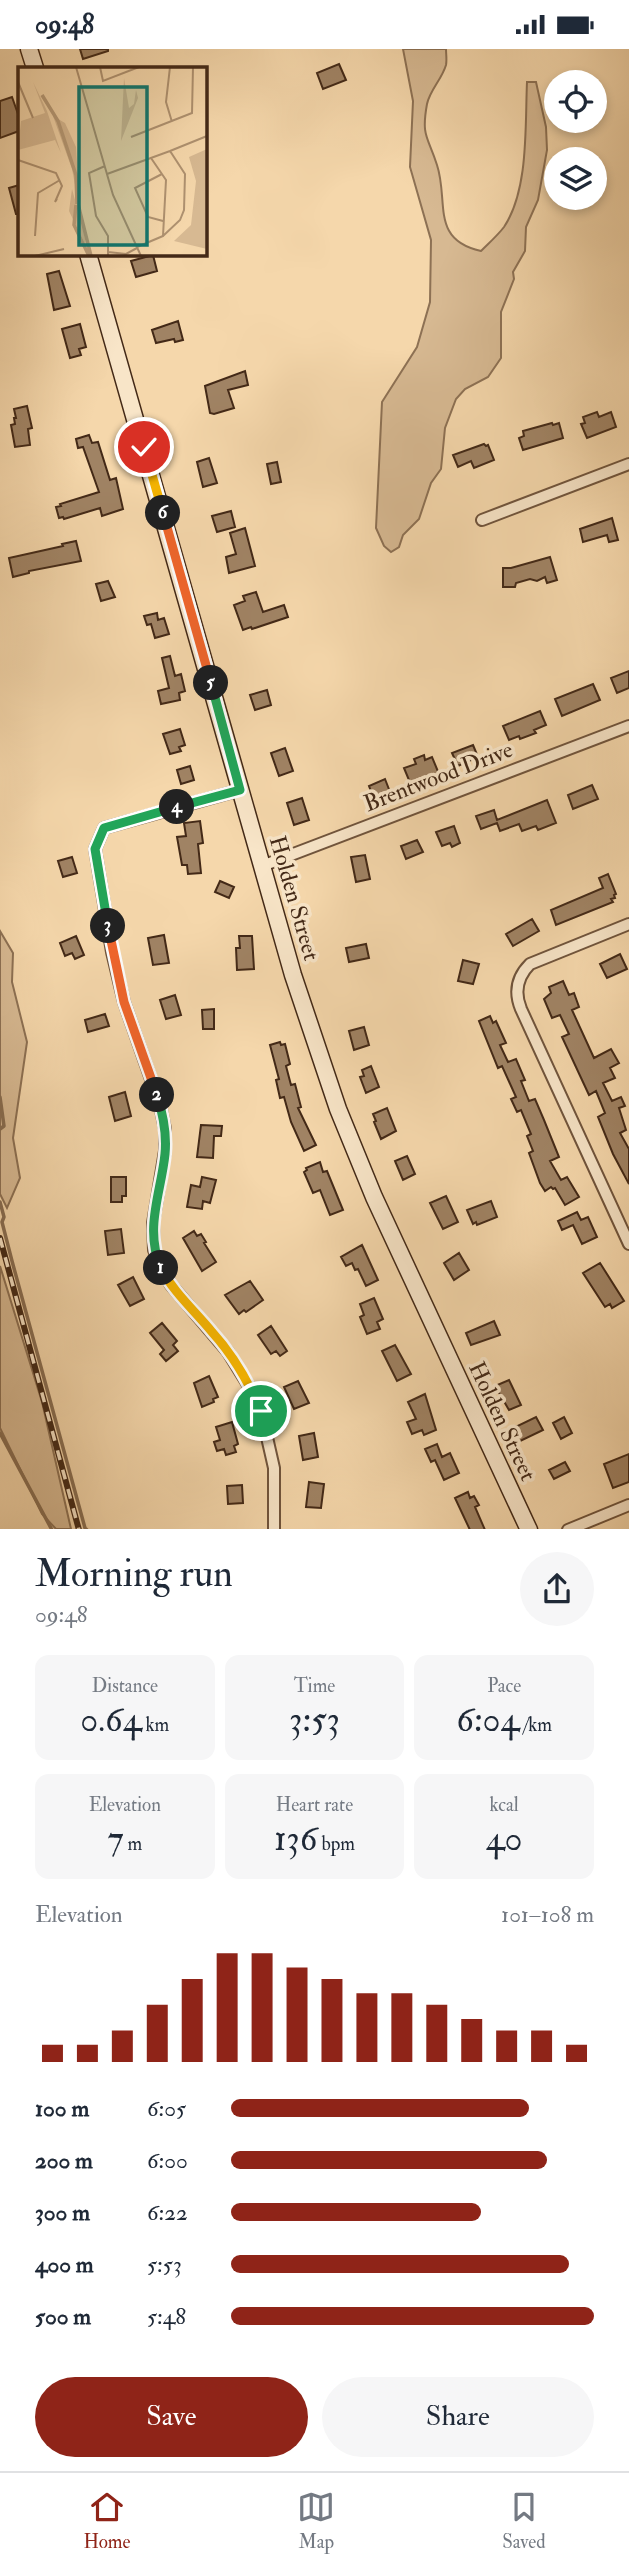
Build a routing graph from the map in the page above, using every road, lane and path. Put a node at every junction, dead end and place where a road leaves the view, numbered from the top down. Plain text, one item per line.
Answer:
1 (29, 49) edge
2 (35, 67) edge
3 (88, 255) edge
4 (629, 464) edge
5 (482, 520) dead end
6 (629, 726) edge
7 (240, 790) junction
8 (262, 866) junction
9 (629, 924) edge
10 (629, 1244) edge
11 (629, 1505) edge
12 (274, 1529) edge
13 (529, 1529) edge
14 (568, 1529) edge

1 - 2 main road
3 - 7 main road, Holden Street
4 - 5 street
6 - 8 street, Brentwood Drive
7 - 8 main road, Holden Street
7 - 12 street
8 - 13 main road, Holden Street
9 - 10 street
11 - 14 street

